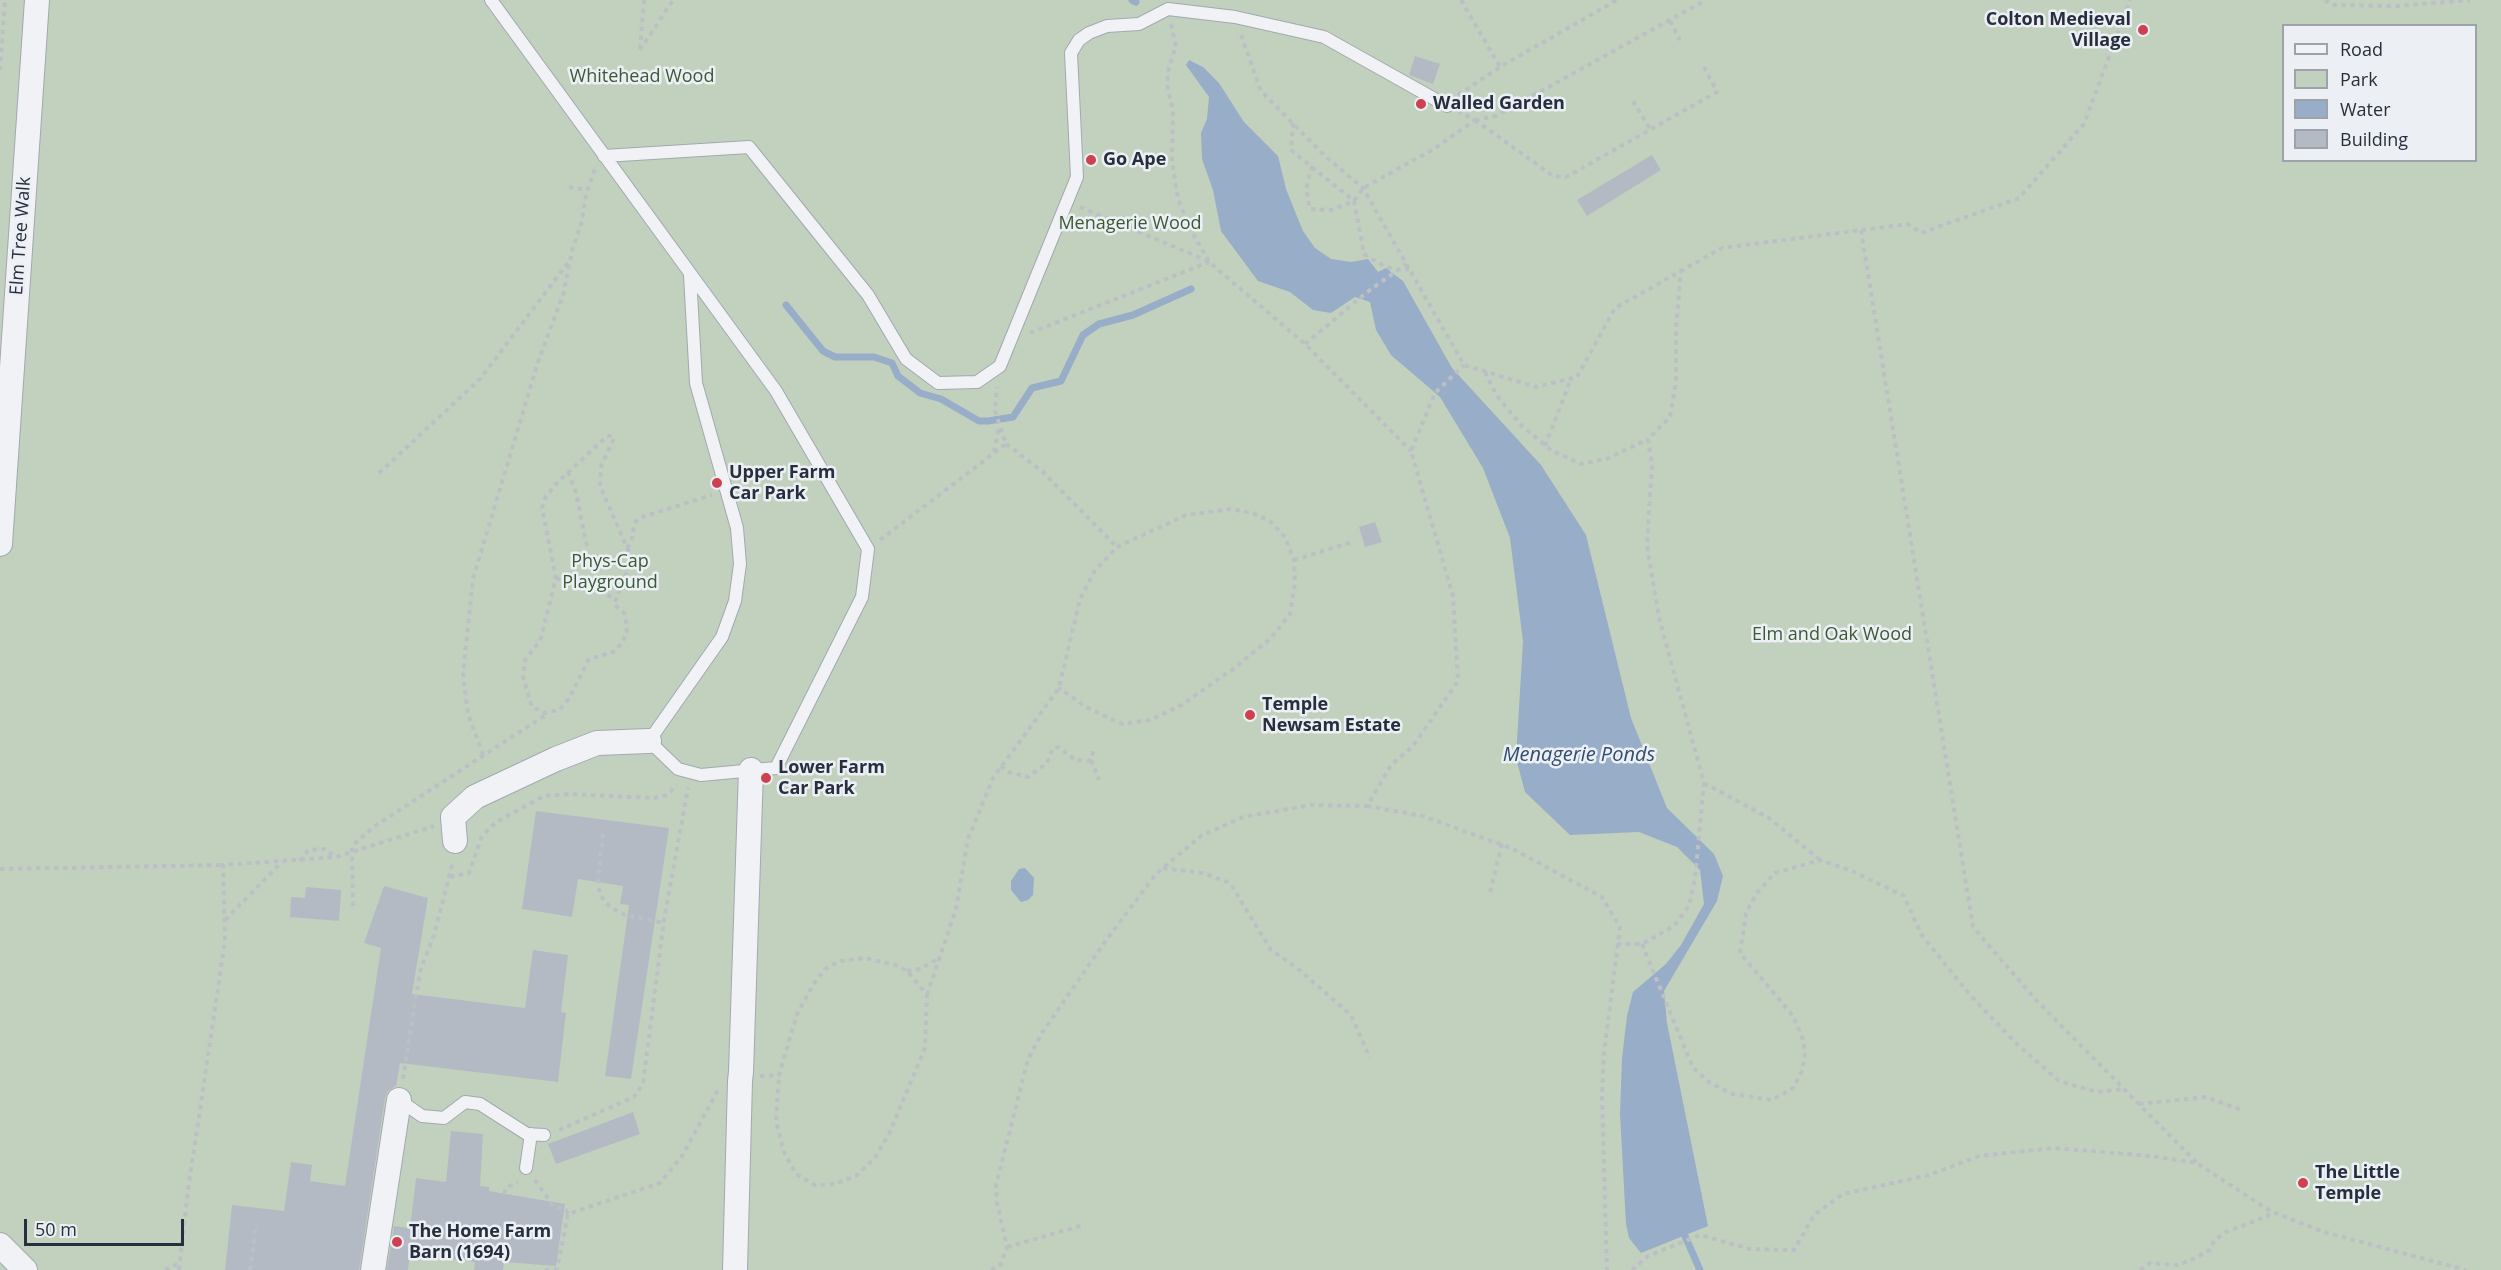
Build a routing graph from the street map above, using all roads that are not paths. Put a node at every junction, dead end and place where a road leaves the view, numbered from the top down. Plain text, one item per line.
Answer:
1 (37, 0) edge
2 (491, 0) edge
3 (1447, 106) road end
4 (604, 156) junction
5 (690, 275) junction
6 (0, 544) edge
7 (649, 741) junction
8 (751, 770) junction
9 (454, 829) road end
10 (399, 1100) joint
11 (531, 1134) junction
12 (544, 1135) road end
13 (526, 1168) road end
14 (0, 1245) edge
15 (25, 1270) edge
16 (373, 1270) edge
17 (735, 1270) edge

1 - 6 street, Elm Tree Walk
2 - 4 lane
3 - 4 lane
4 - 5 lane
5 - 7 lane
5 - 8 lane
7 - 8 lane
7 - 9 street
8 - 17 street
10 - 11 lane
10 - 16 street
11 - 12 lane
11 - 13 lane
14 - 15 street

